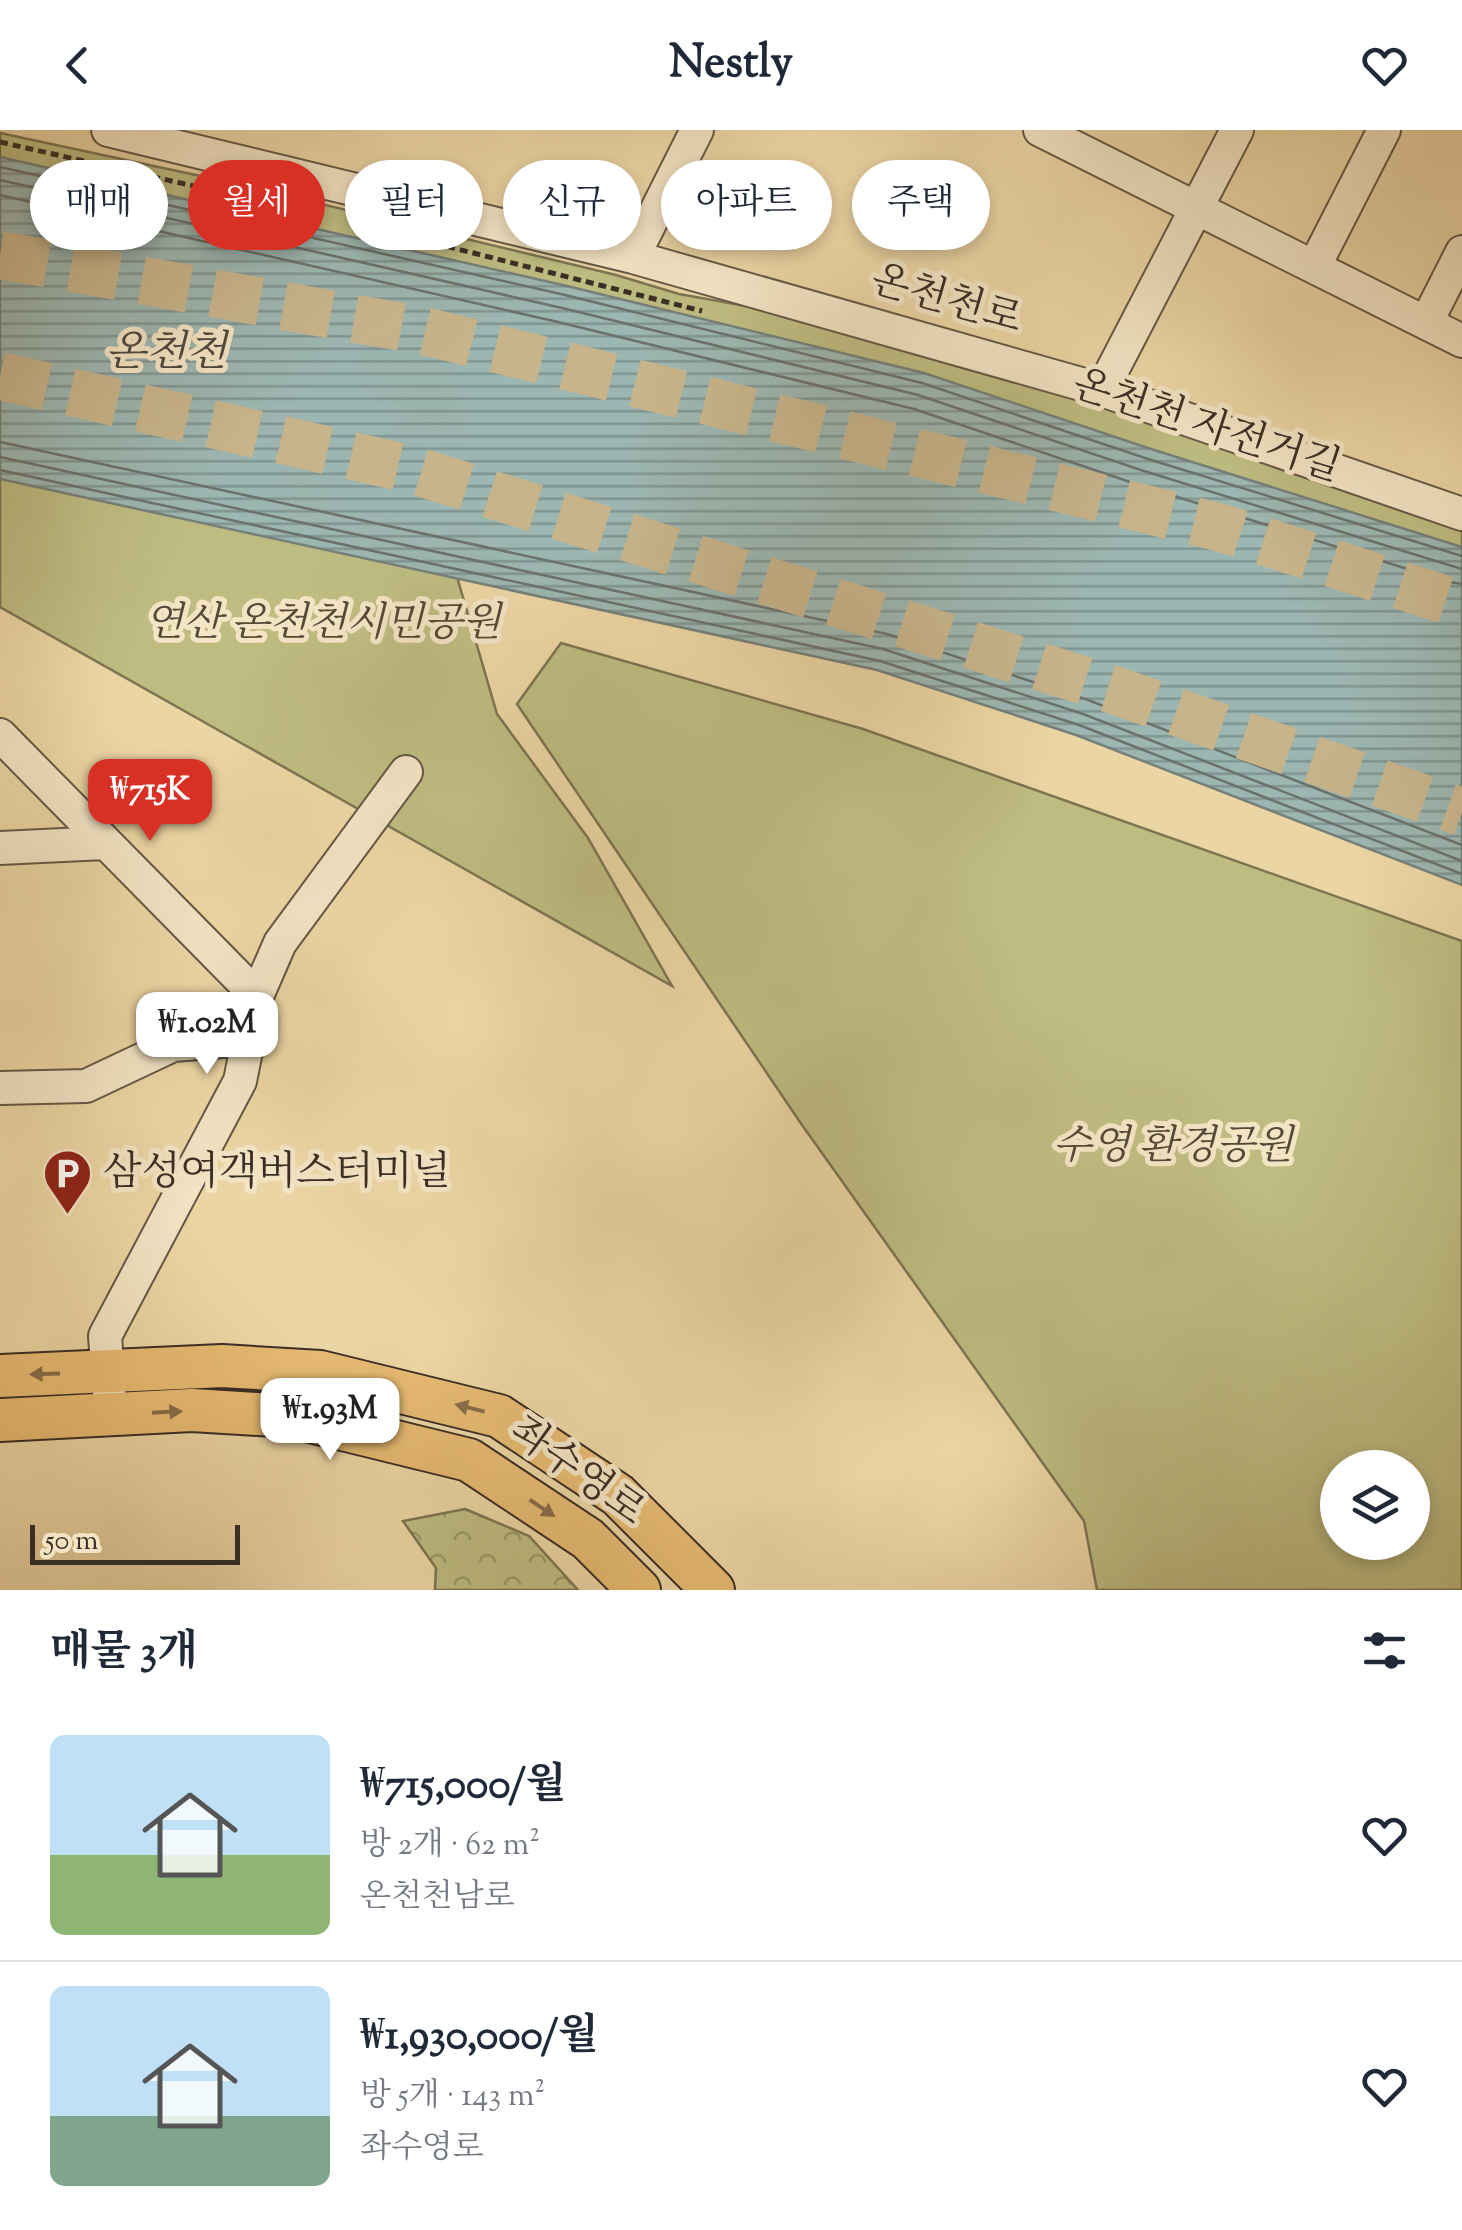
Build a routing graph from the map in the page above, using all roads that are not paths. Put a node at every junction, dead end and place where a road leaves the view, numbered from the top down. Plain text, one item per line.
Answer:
1 (697, 130) edge
2 (1040, 130) edge
3 (1237, 130) edge
4 (1384, 130) edge
5 (125, 132) edge
6 (1196, 208) junction
7 (1462, 252) edge
8 (633, 257) junction
9 (1314, 266) junction
10 (1426, 323) junction
11 (1462, 340) edge
12 (1102, 390) junction
13 (1462, 514) edge
14 (0, 736) edge
15 (406, 772) dead end
16 (105, 843) junction
17 (0, 848) edge
18 (257, 996) junction
19 (248, 1040) junction
20 (0, 1088) edge
21 (108, 1372) junction
22 (0, 1376) edge
23 (111, 1415) junction
24 (0, 1420) edge
25 (640, 1590) edge
26 (713, 1590) edge

1 - 8 street
2 - 6 street
3 - 6 street
4 - 9 street
5 - 8 street, 온천천로
6 - 9 street
6 - 12 street
7 - 10 street
8 - 12 street, 온천천로
9 - 10 street
10 - 11 street
12 - 13 street, 온천천로
14 - 16 street
15 - 18 street
16 - 17 street
16 - 18 street
18 - 19 street
19 - 20 street
19 - 21 street
21 -> 22 main road, 좌수영로
21 - 23 street
26 -> 21 main road, 좌수영로
23 - 24 main road, 좌수영로
23 -> 25 main road, 좌수영로

